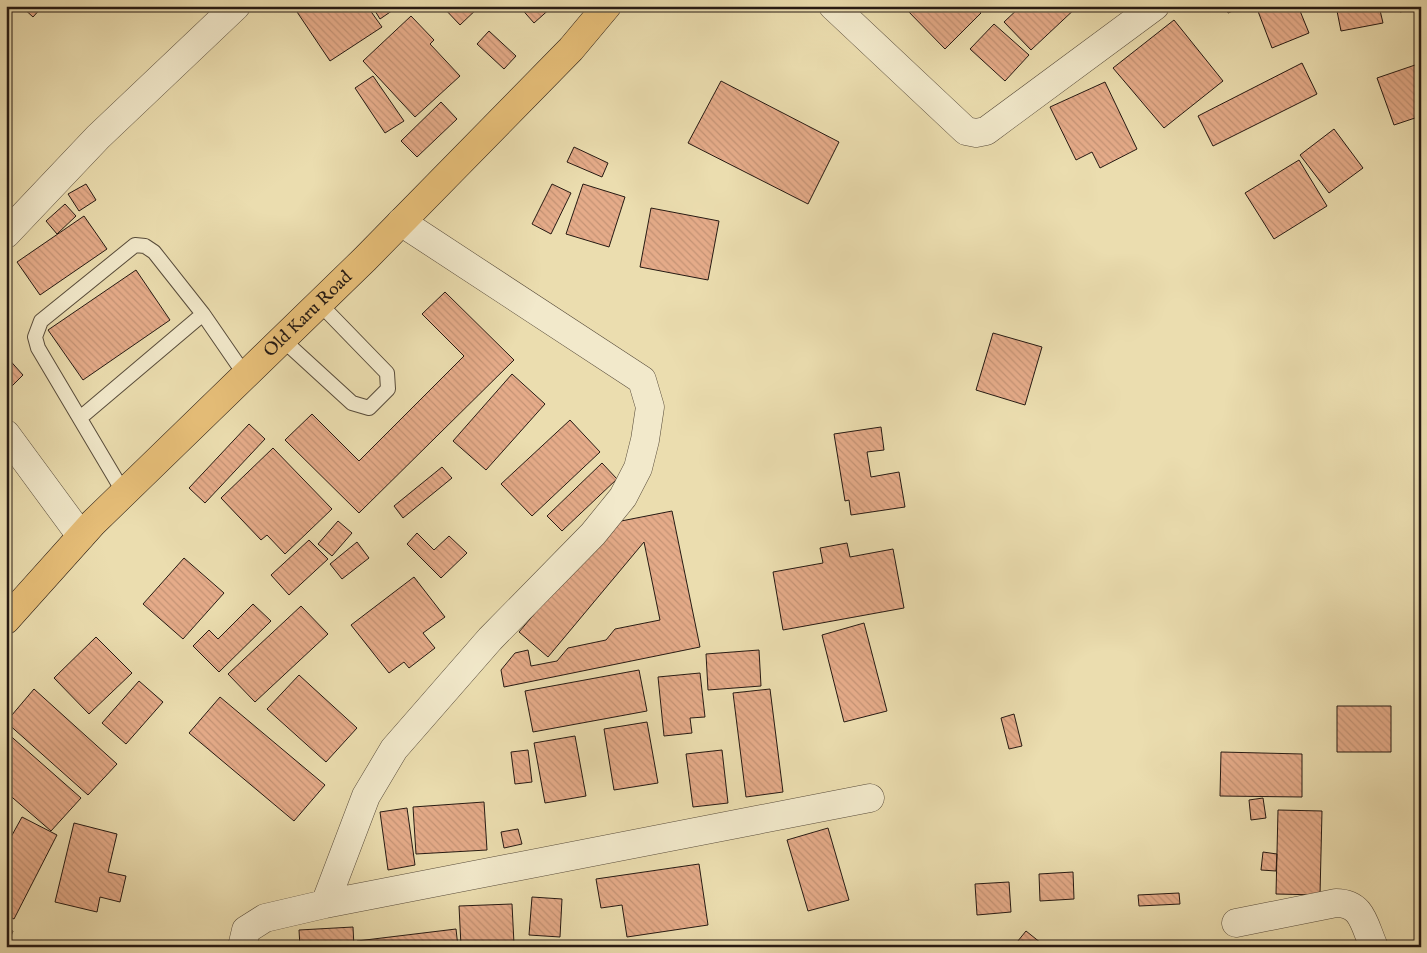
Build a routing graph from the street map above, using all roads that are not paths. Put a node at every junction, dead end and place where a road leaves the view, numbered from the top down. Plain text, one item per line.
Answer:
1 (236, 6) edge
2 (607, 6) edge
3 (1155, 6) edge
4 (842, 9) edge
5 (10, 218) edge
6 (401, 222) junction
7 (319, 303) junction
8 (202, 314) junction
9 (282, 339) junction
10 (245, 375) junction
11 (80, 418) junction
12 (6, 434) edge
13 (124, 493) junction
14 (81, 536) junction
15 (6, 620) edge
16 (870, 798) dead end
17 (325, 904) junction
18 (1236, 923) dead end
19 (242, 947) edge
20 (1374, 947) edge

1 - 5 street
2 - 6 main road, Old Karu Road
3 - 4 street
6 - 7 main road, Old Karu Road
6 - 17 street
7 - 9 main road, Old Karu Road
7 - 9 lane
8 - 10 lane
8 - 11 lane
8 - 11 lane
9 - 10 main road, Old Karu Road
10 - 13 main road, Old Karu Road
11 - 13 lane
12 - 14 street
13 - 14 main road, Old Karu Road
14 - 15 main road, Old Karu Road
16 - 17 street
17 - 19 street
18 - 20 street

